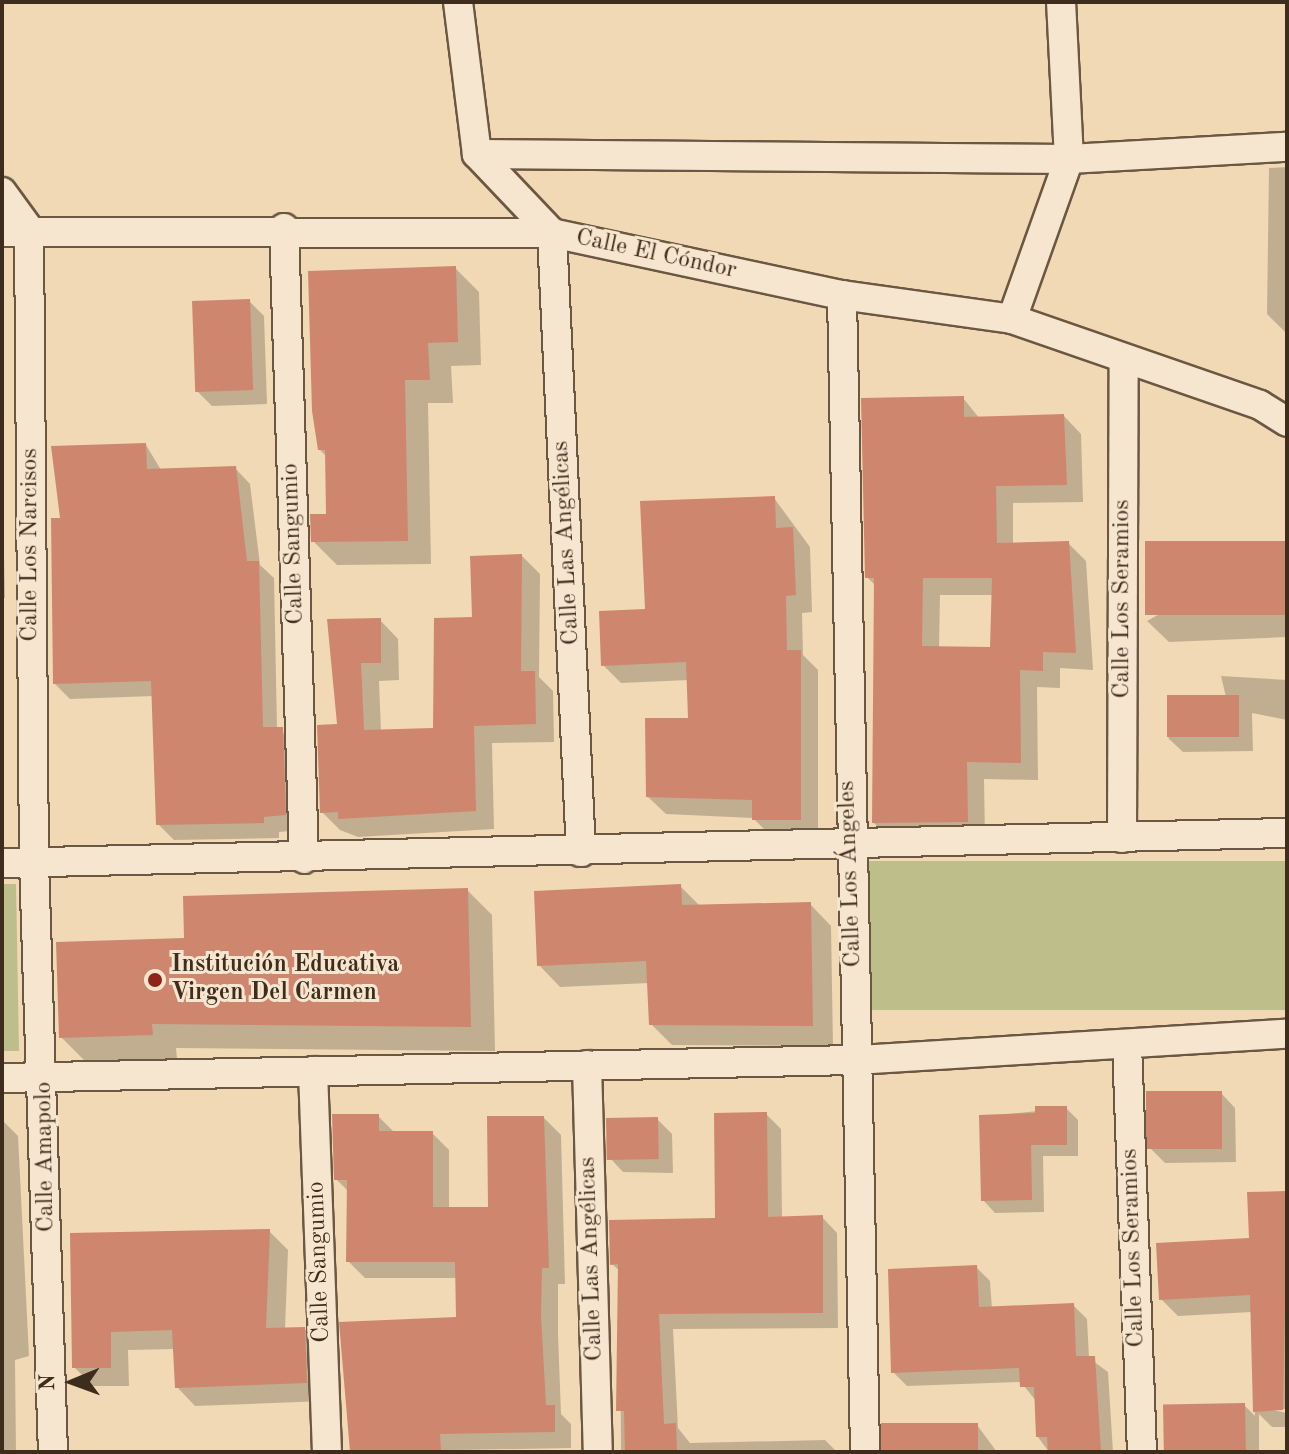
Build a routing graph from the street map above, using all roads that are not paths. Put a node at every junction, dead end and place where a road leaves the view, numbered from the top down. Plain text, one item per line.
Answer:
1 (458, 2) edge
2 (1061, 2) edge
3 (1287, 147) edge
4 (477, 154) junction
5 (1069, 159) junction
6 (2, 192) edge
7 (284, 228) junction
8 (16, 230) edge
9 (552, 233) junction
10 (842, 295) junction
11 (1012, 319) junction
12 (1124, 359) junction
13 (1287, 422) edge
14 (1287, 833) edge
15 (1122, 838) junction
16 (850, 845) junction
17 (581, 852) junction
18 (304, 859) junction
19 (34, 862) junction
20 (2, 863) edge
21 (1287, 1034) edge
22 (1127, 1044) junction
23 (857, 1060) junction
24 (587, 1065) junction
25 (313, 1071) junction
26 (44, 1077) junction
27 (2, 1078) edge
28 (53, 1452) edge
29 (327, 1452) edge
30 (598, 1452) edge
31 (865, 1452) edge
32 (1142, 1452) edge

1 - 4 street
2 - 5 street
3 - 5 street
4 - 5 street
4 - 9 street
5 - 11 street
6 - 8 street
7 - 8 street, Calle El Cóndor
7 - 9 street, Calle El Cóndor
7 - 18 street, Calle Sangumio
8 - 19 street, Calle Los Narcisos
9 - 10 street, Calle El Cóndor
9 - 17 street, Calle Las Angélicas
10 - 11 street, Calle El Cóndor
10 - 16 street, Calle Los Ángeles
11 - 12 street, Calle El Cóndor
12 - 13 street, Calle El Cóndor
12 - 15 street, Calle Los Seramios
14 - 15 street
15 - 16 street
16 - 17 street
16 - 23 street, Calle Los Ángeles
17 - 18 street
18 - 19 street
19 - 20 street
19 - 26 street, Calle Amapolo
21 - 22 street
22 - 23 street
22 - 32 street, Calle Los Seramios
23 - 24 street
23 - 31 street, Calle Los Ángeles
24 - 25 street
24 - 30 street, Calle Las Angélicas
25 - 26 street
25 - 29 street, Calle Sangumio
26 - 27 street
26 - 28 street, Calle Amapolo

